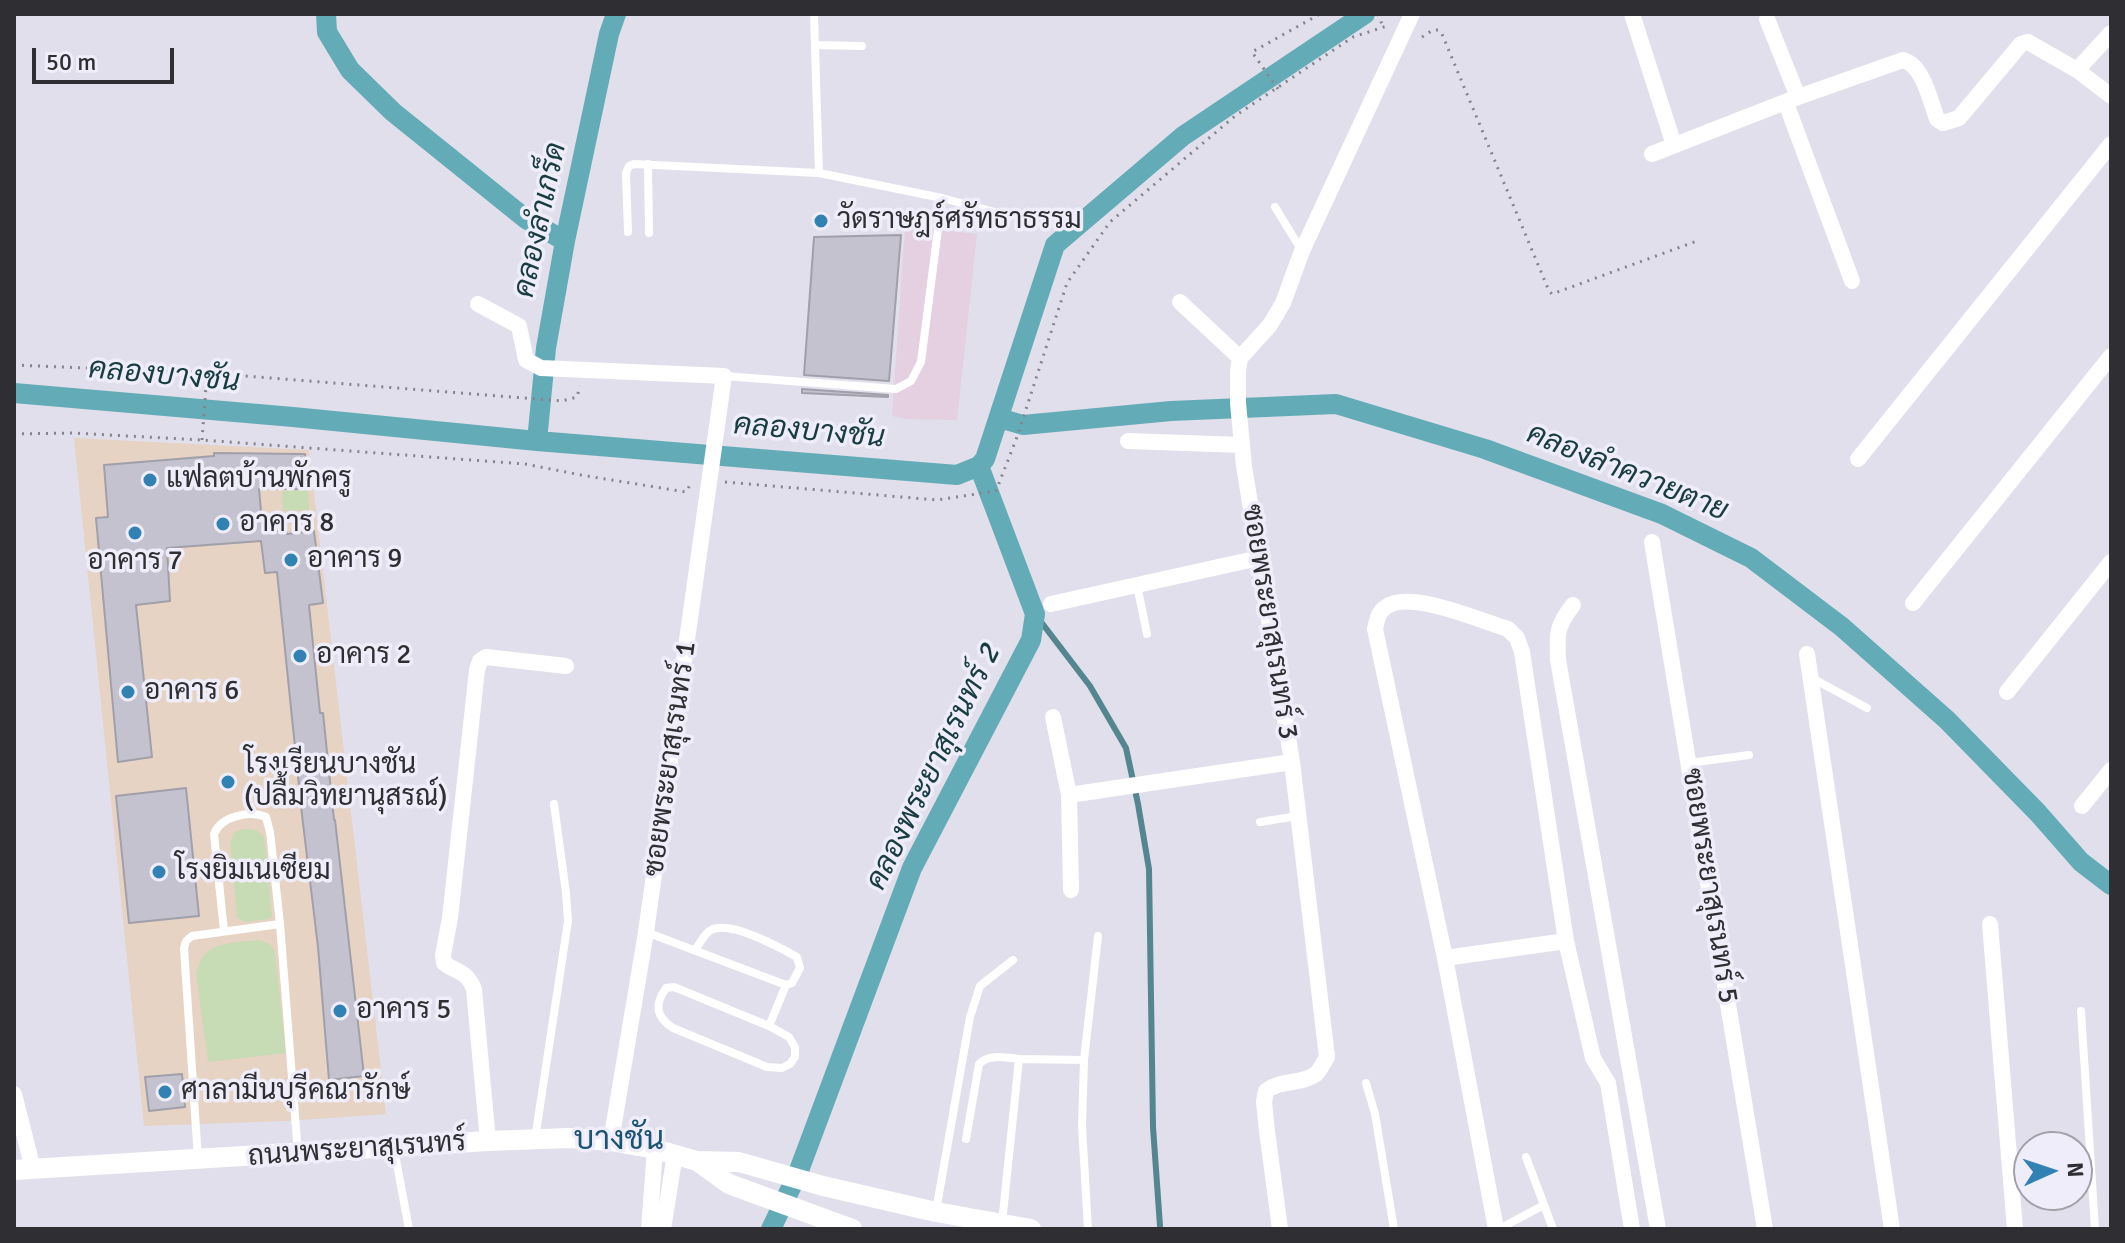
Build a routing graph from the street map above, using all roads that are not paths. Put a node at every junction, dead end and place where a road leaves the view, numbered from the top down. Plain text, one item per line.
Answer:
1 (814, 14) edge
2 (1412, 14) edge
3 (1632, 14) edge
4 (1767, 19) dead end
5 (2111, 33) edge
6 (816, 45) junction
7 (862, 46) dead end
8 (2077, 70) junction
9 (2111, 96) edge
10 (1792, 100) junction
11 (2111, 144) edge
12 (1674, 145) junction
13 (1652, 154) dead end
14 (648, 164) junction
15 (819, 173) junction
16 (942, 198) junction
17 (1275, 207) dead end
18 (1010, 216) dead end
19 (628, 232) dead end
20 (649, 233) dead end
21 (1302, 251) junction
22 (1852, 281) dead end
23 (1180, 302) dead end
24 (478, 304) dead end
25 (2111, 356) edge
26 (1239, 364) junction
27 (724, 376) junction
28 (1241, 440) junction
29 (1128, 441) dead end
30 (1858, 459) dead end
31 (1652, 542) dead end
32 (1259, 558) junction
33 (2111, 562) edge
34 (1137, 585) junction
35 (1913, 603) dead end
36 (1051, 604) dead end
37 (1573, 605) dead end
38 (1147, 634) dead end
39 (1807, 654) dead end
40 (566, 666) dead end
41 (1811, 677) junction
42 (2007, 692) dead end
43 (1867, 708) dead end
44 (1053, 717) dead end
45 (1749, 755) dead end
46 (1292, 762) junction
47 (1689, 763) junction
48 (2111, 770) edge
49 (1069, 795) junction
50 (554, 804) dead end
51 (2082, 806) dead end
52 (1299, 816) junction
53 (1260, 822) dead end
54 (1071, 890) dead end
55 (280, 924) junction
56 (1990, 924) dead end
57 (224, 931) junction
58 (646, 932) junction
59 (1098, 936) dead end
60 (1566, 941) junction
61 (695, 950) junction
62 (1445, 958) junction
63 (1013, 960) dead end
64 (786, 985) junction
65 (2081, 1011) dead end
66 (769, 1026) junction
67 (1019, 1059) junction
68 (1084, 1060) junction
69 (1366, 1083) dead end
70 (14, 1094) edge
71 (966, 1139) dead end
72 (535, 1140) junction
73 (488, 1141) junction
74 (611, 1141) junction
75 (394, 1149) junction
76 (665, 1152) junction
77 (298, 1154) junction
78 (1526, 1157) dead end
79 (198, 1159) junction
80 (697, 1161) junction
81 (2010, 1162) junction
82 (2013, 1162) edge
83 (24, 1170) edge
84 (1544, 1205) junction
85 (936, 1212) junction
86 (1002, 1224) junction
87 (409, 1229) edge
88 (649, 1229) edge
89 (663, 1229) edge
90 (852, 1229) edge
91 (1031, 1229) edge
92 (1088, 1229) edge
93 (1280, 1229) edge
94 (1394, 1229) edge
95 (1498, 1229) edge
96 (1553, 1229) edge
97 (1632, 1229) edge
98 (1658, 1229) edge
99 (1765, 1229) edge
100 (1892, 1229) edge
101 (2015, 1229) edge
102 (2095, 1229) edge

1 - 6 lane
2 - 21 street
3 - 12 street
4 - 10 street
5 - 8 street
6 - 7 lane
6 - 15 lane
8 - 9 street
8 - 10 street
10 - 12 street
10 - 22 street
11 - 30 street
12 - 13 street
14 - 15 lane
14 - 19 lane
14 - 20 lane
15 - 16 lane
16 - 18 lane
16 - 27 lane
17 - 21 lane
21 - 26 street
23 - 26 street
24 - 27 street
25 - 35 street
26 - 28 street, ซอยพระยาสุเรนทร์ 3
27 - 58 street, ซอยพระยาสุเรนทร์ 1
28 - 29 street
28 - 32 street, ซอยพระยาสุเรนทร์ 3
31 - 47 street, ซอยพระยาสุเรนทร์ 5
32 - 34 street
32 - 46 street, ซอยพระยาสุเรนทร์ 3
33 - 42 street
34 - 36 street
34 - 38 lane
37 - 98 street
39 - 41 street
40 - 73 street
41 - 43 lane
41 - 100 street
44 - 49 street
45 - 47 lane
46 - 49 street
46 - 52 street, ซอยพระยาสุเรนทร์ 3
47 - 99 street, ซอยพระยาสุเรนทร์ 5
48 - 51 street
49 - 54 street
50 - 72 lane
52 - 53 lane
52 - 93 street, ซอยพระยาสุเรนทร์ 3
55 - 57 lane
55 - 57 lane
55 - 77 lane
56 - 81 street
57 - 79 lane
58 - 61 lane
58 - 74 street, ซอยพระยาสุเรนทร์ 1
59 - 68 lane
60 - 62 street
60 - 62 street
60 - 97 street
61 - 64 lane
61 - 64 lane
62 - 95 street
63 - 85 lane
64 - 66 lane
65 - 102 lane
66 - 66 lane
67 - 68 lane
67 - 71 lane
67 - 86 lane
68 - 92 lane
69 - 94 lane
70 - 83 street
72 - 73 street, ถนนพระยาสุเรนทร์
72 - 74 street, ถนนพระยาสุเรนทร์
73 - 75 street, ถนนพระยาสุเรนทร์
74 - 76 street, ถนนพระยาสุเรนทร์
75 - 77 street, ถนนพระยาสุเรนทร์
75 - 87 lane
76 - 80 street, ถนนพระยาสุเรนทร์
76 - 88 street
76 - 89 street
77 - 79 street, ถนนพระยาสุเรนทร์
78 - 84 lane
79 - 83 street, ถนนพระยาสุเรนทร์
80 - 85 street, ถนนพระยาสุเรนทร์
80 - 90 street, ถนนพระยาสุเรนทร์
81 - 82 lane
81 - 101 street
84 - 95 lane
84 - 96 lane
85 - 86 street, ถนนพระยาสุเรนทร์
86 - 91 street, ถนนพระยาสุเรนทร์

